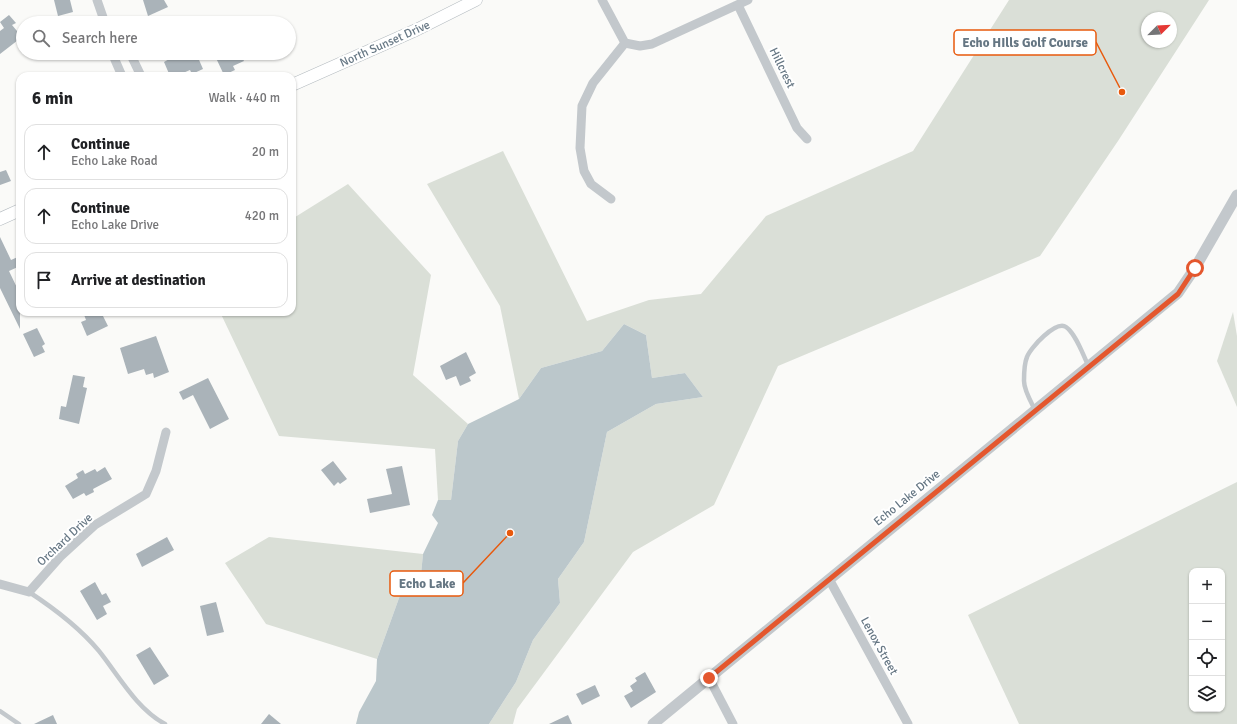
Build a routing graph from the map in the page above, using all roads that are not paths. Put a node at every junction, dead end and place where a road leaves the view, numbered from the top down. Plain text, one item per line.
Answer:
1 (97, 0) edge
2 (476, 0) edge
3 (602, 0) edge
4 (748, 0) edge
5 (738, 6) junction
6 (103, 16) edge
7 (625, 44) junction
8 (115, 60) edge
9 (133, 60) edge
10 (120, 72) edge
11 (139, 72) edge
12 (296, 83) edge
13 (807, 139) dead end
14 (1237, 195) edge
15 (611, 199) dead end
16 (16, 212) edge
17 (0, 219) edge
18 (1089, 366) junction
19 (1036, 410) junction
20 (166, 432) dead end
21 (829, 579) junction
22 (0, 584) edge
23 (29, 592) junction
24 (709, 678) junction
25 (0, 711) edge
26 (19, 724) edge
27 (165, 724) edge
28 (653, 724) edge
29 (733, 724) edge
30 (908, 724) edge

1 - 6 street
2 - 12 main road, North Sunset Drive
3 - 7 street
4 - 5 street
5 - 7 street
5 - 13 street, Hillcrest
7 - 15 street
8 - 10 street
9 - 11 street
14 - 18 street, Echo Lake Drive
16 - 17 main road
18 - 19 street, Echo Lake Drive
18 - 19 lane
19 - 21 street, Echo Lake Drive
20 - 23 street, Orchard Drive
21 - 24 street, Echo Lake Drive
21 - 30 street, Lenox Street
22 - 23 street
23 - 27 lane
24 - 28 street, Echo Lake Drive
24 - 29 street
25 - 26 lane

